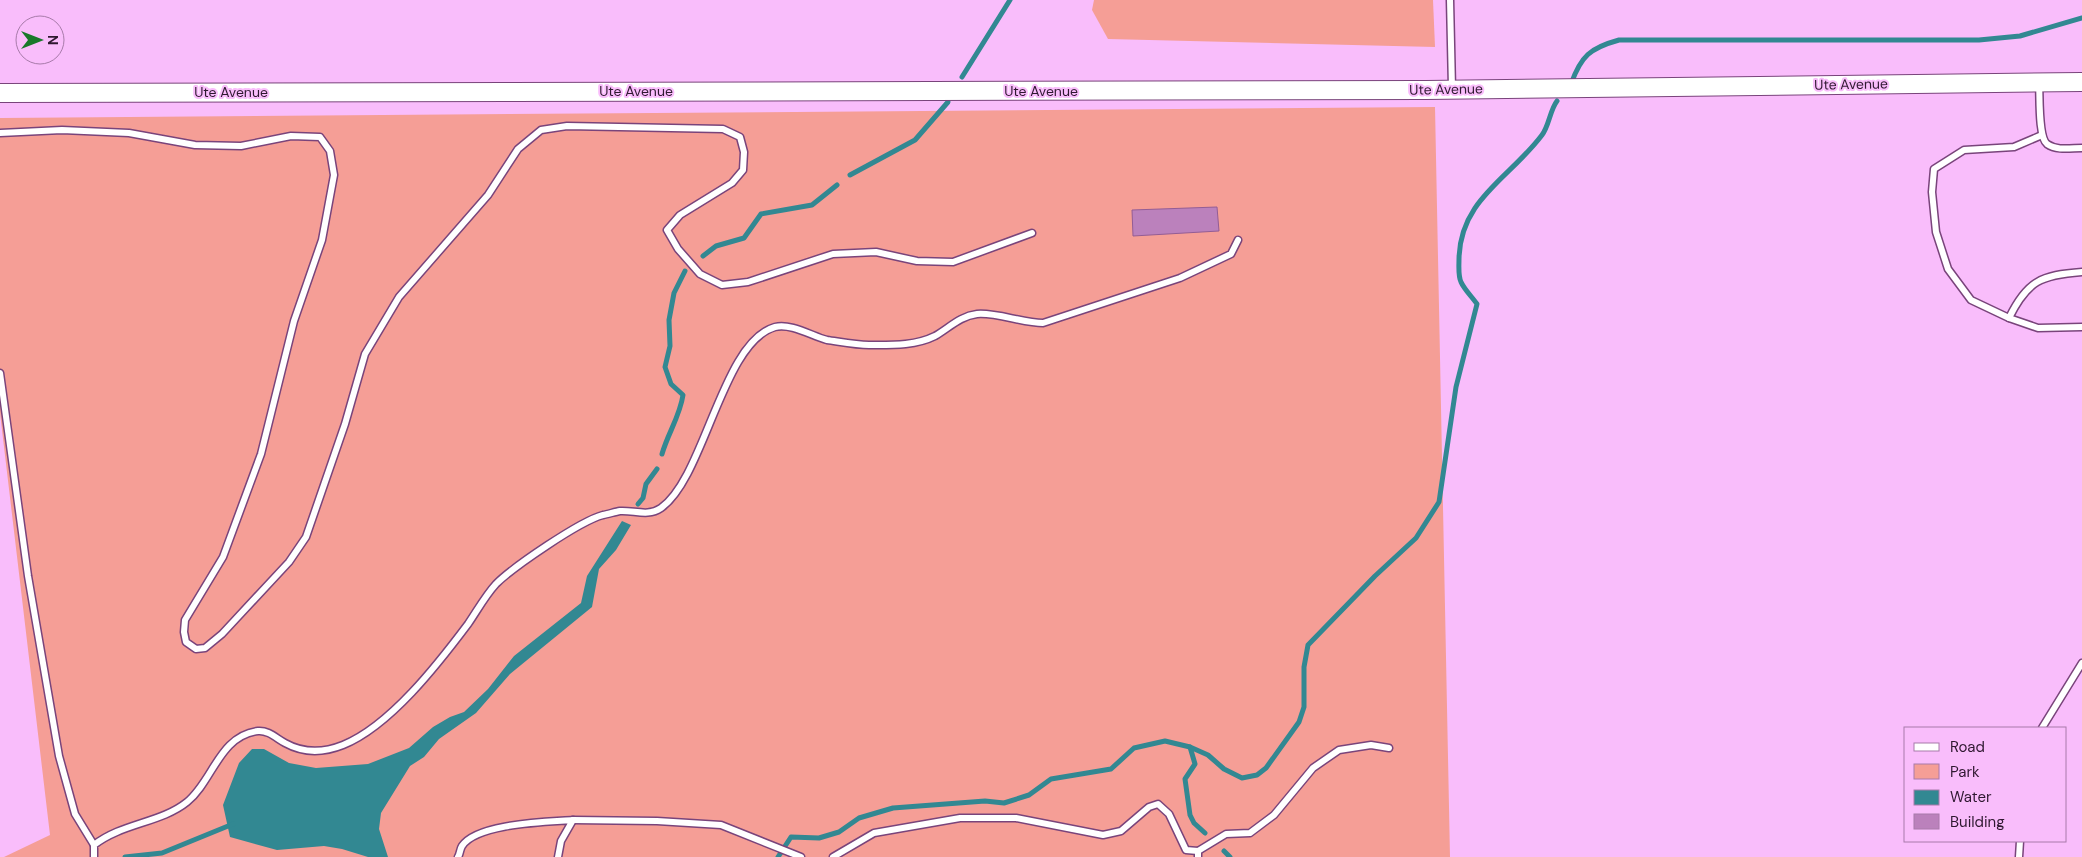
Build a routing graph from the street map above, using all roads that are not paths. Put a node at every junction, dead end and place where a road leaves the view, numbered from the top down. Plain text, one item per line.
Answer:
1 (1450, 0) edge
2 (2039, 82) junction
3 (2082, 82) edge
4 (1452, 89) junction
5 (0, 93) edge
6 (0, 133) edge
7 (2042, 136) junction
8 (2082, 148) edge
9 (1032, 233) dead end
10 (1238, 240) dead end
11 (2082, 272) edge
12 (2008, 318) junction
13 (2082, 327) edge
14 (0, 373) edge
15 (2082, 663) edge
16 (2043, 727) edge
17 (1389, 748) dead end
18 (573, 820) junction
19 (2020, 842) edge
20 (94, 845) junction
21 (1198, 854) edge
22 (799, 856) edge
23 (94, 857) edge
24 (458, 857) edge
25 (558, 857) edge
26 (833, 857) edge
27 (2019, 857) edge

1 - 4 lane
2 - 3 main road, Ute Avenue
2 - 4 main road, Ute Avenue
2 - 7 lane
4 - 5 main road, Ute Avenue
6 - 9 lane
7 - 8 lane
7 - 12 lane
10 - 20 lane
11 - 12 lane
12 - 13 lane
14 - 20 lane
15 - 16 lane
17 - 21 lane
18 - 22 lane
18 - 24 lane
18 - 25 lane
19 - 27 lane
20 - 23 lane
21 - 26 lane

